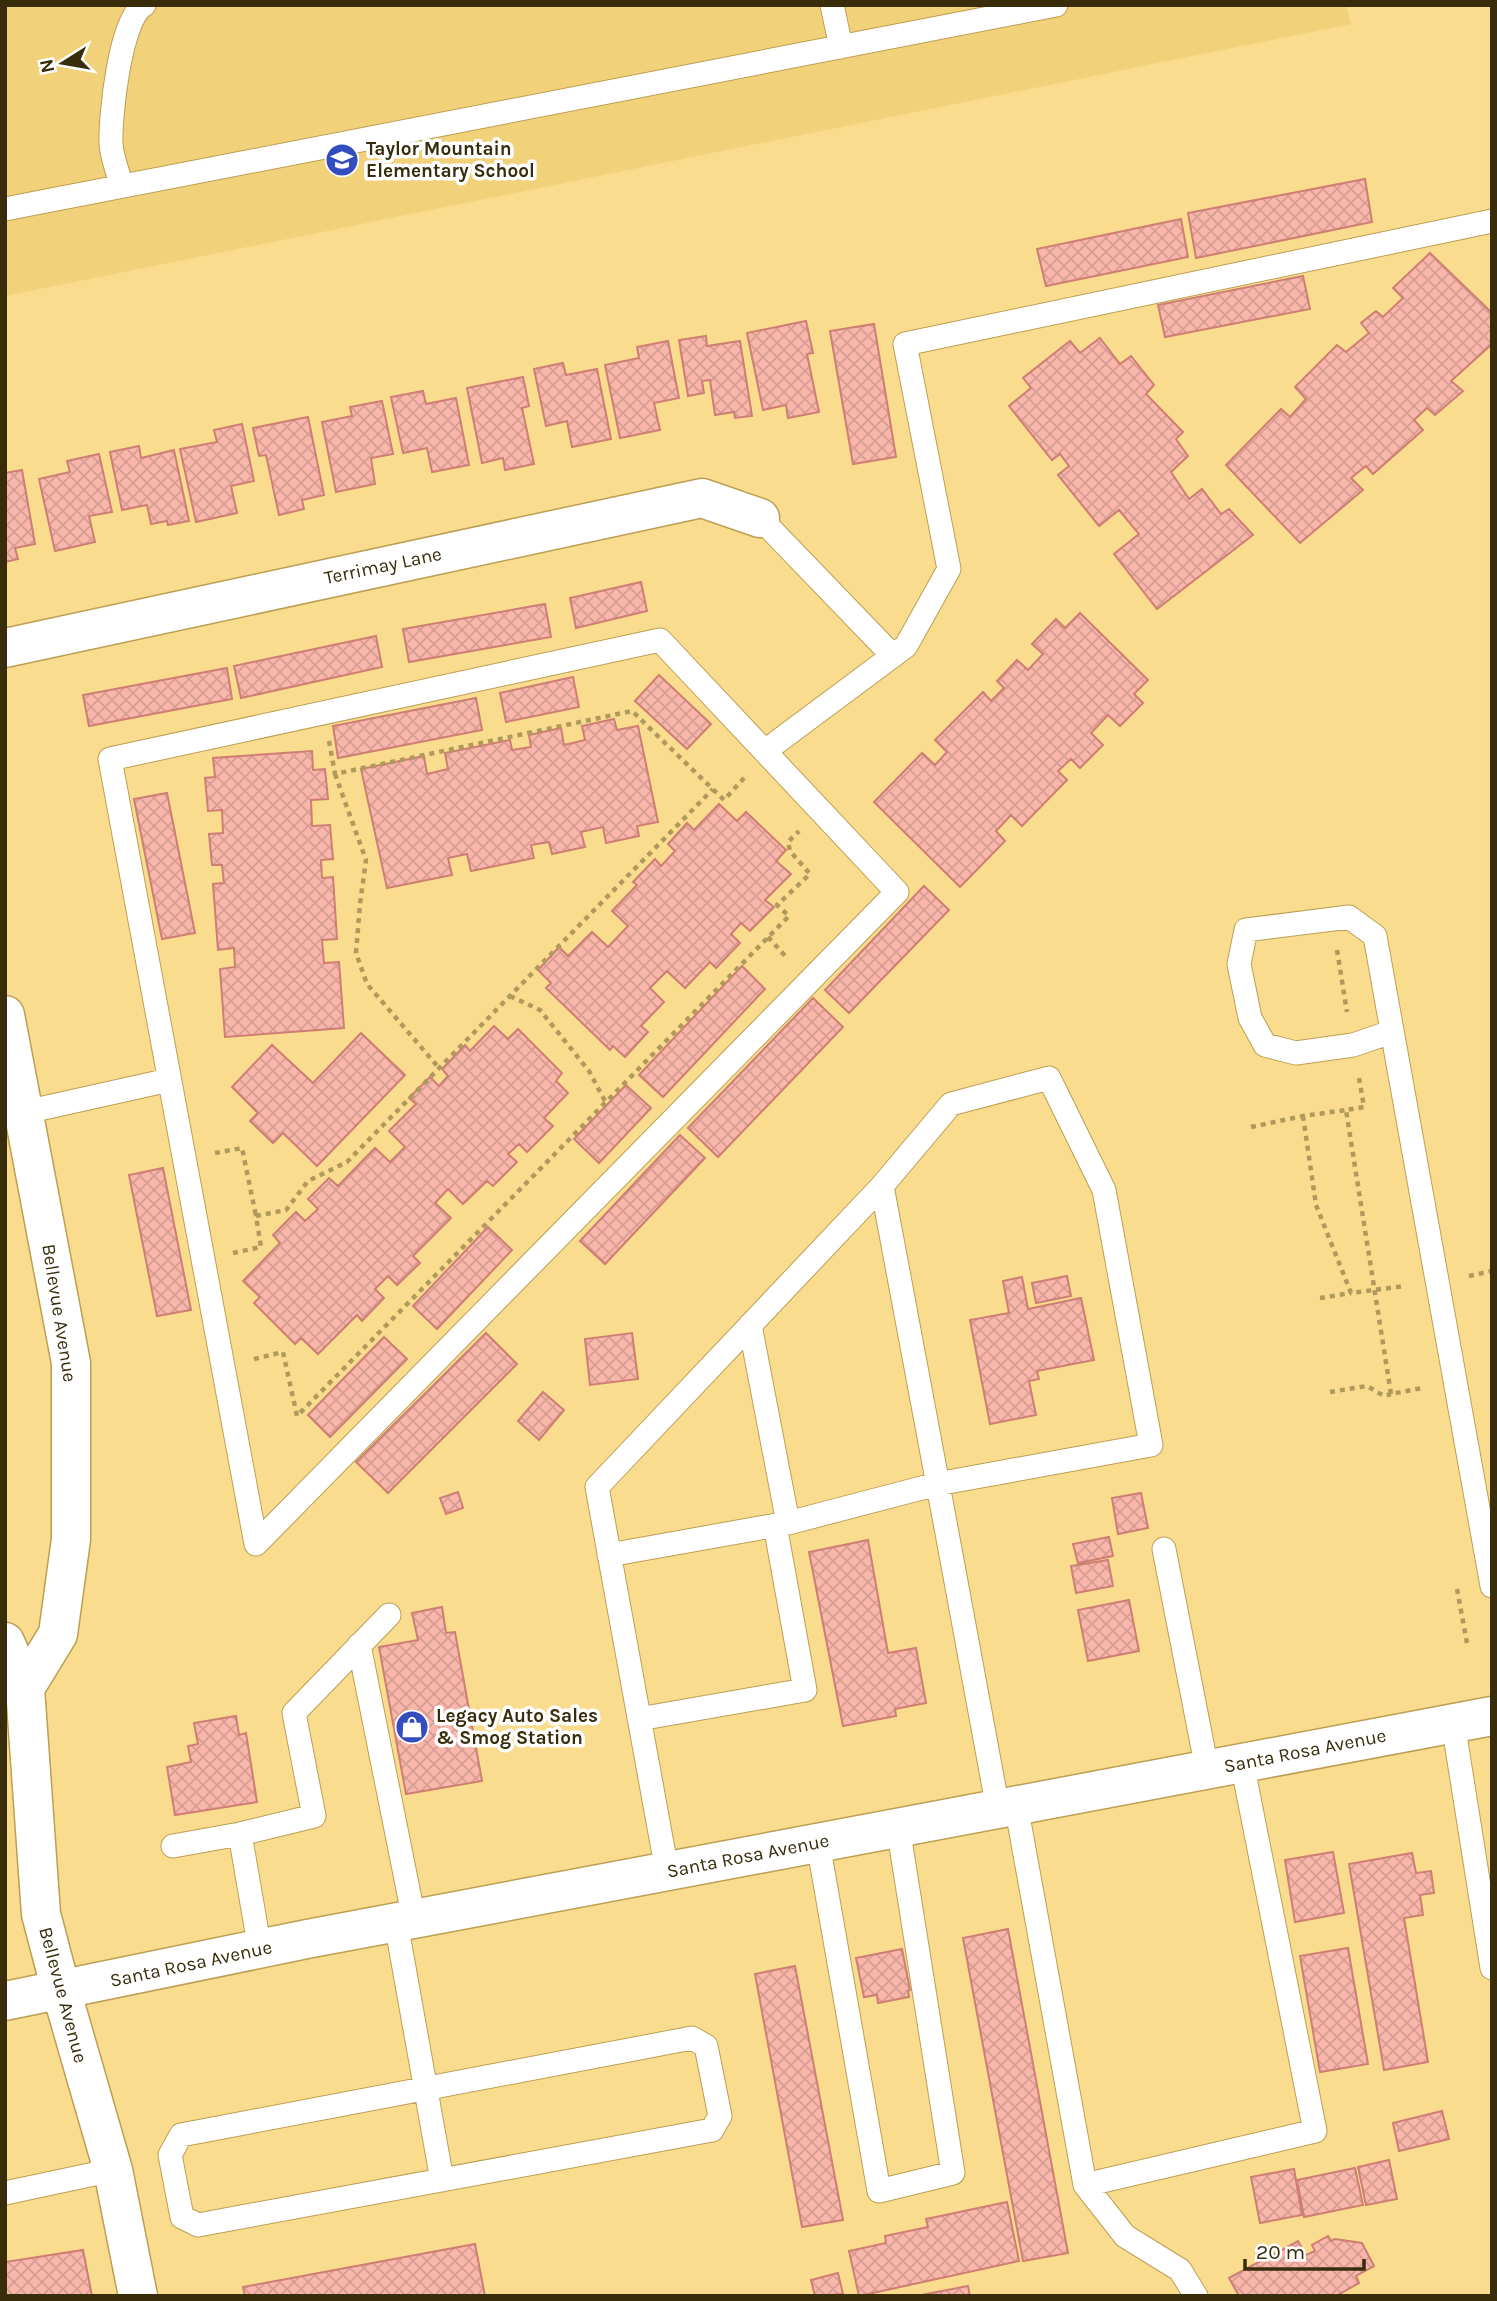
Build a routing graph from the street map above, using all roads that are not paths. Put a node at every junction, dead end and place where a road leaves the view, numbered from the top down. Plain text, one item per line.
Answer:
1 (144, 5) edge
2 (832, 5) edge
3 (1056, 5) edge
4 (841, 47) junction
5 (122, 186) junction
6 (5, 209) edge
7 (1492, 221) edge
8 (760, 518) joint
9 (5, 648) edge
10 (893, 656) junction
11 (765, 751) junction
12 (5, 1015) edge
13 (1391, 1032) junction
14 (169, 1080) junction
15 (15, 1114) edge
16 (882, 1186) junction
17 (750, 1325) junction
18 (937, 1484) junction
19 (782, 1524) junction
20 (1164, 1549) dead end
21 (609, 1555) junction
22 (1492, 1586) edge
23 (389, 1615) dead end
24 (5, 1642) edge
25 (359, 1645) junction
26 (25, 1688) junction
27 (1492, 1716) edge
28 (639, 1718) junction
29 (1453, 1723) junction
30 (1224, 1766) junction
31 (1007, 1807) junction
32 (898, 1827) junction
33 (240, 1834) junction
34 (818, 1843) junction
35 (173, 1846) dead end
36 (667, 1871) junction
37 (405, 1921) junction
38 (260, 1950) junction
39 (1492, 1968) edge
40 (61, 1990) junction
41 (5, 2001) edge
42 (425, 2089) junction
43 (113, 2170) junction
44 (442, 2180) junction
45 (1086, 2185) junction
46 (5, 2193) edge
47 (138, 2296) edge
48 (1196, 2296) edge

1 - 5 lane
2 - 4 lane
3 - 4 lane
4 - 5 lane
5 - 6 lane
7 - 10 lane
8 - 9 street, Terrimay Lane
8 - 10 lane
10 - 11 lane
11 - 14 lane
11 - 14 lane
12 - 15 street, Bellevue Avenue
13 - 13 lane
13 - 22 lane
14 - 15 lane
15 - 26 street, Bellevue Avenue
16 - 17 lane
16 - 18 lane
16 - 18 lane
17 - 19 lane
17 - 21 lane
18 - 19 lane
18 - 31 lane
19 - 21 lane
19 - 28 lane
20 - 30 lane
21 - 28 lane
23 - 25 lane
24 - 26 street, Bellevue Avenue
25 - 33 lane
25 - 37 lane
26 - 40 street, Bellevue Avenue
27 - 29 street, Santa Rosa Avenue
28 - 36 lane
29 - 30 street, Santa Rosa Avenue
29 - 39 lane
30 - 31 street, Santa Rosa Avenue
30 - 45 lane
31 - 32 street, Santa Rosa Avenue
31 - 45 lane
32 - 34 street, Santa Rosa Avenue
32 - 34 lane
33 - 35 lane
33 - 38 lane
34 - 36 street, Santa Rosa Avenue
36 - 37 street, Santa Rosa Avenue
37 - 38 street, Santa Rosa Avenue
37 - 42 lane
38 - 40 street, Santa Rosa Avenue
40 - 41 street, Santa Rosa Avenue
40 - 43 street, Bellevue Avenue
42 - 44 lane
42 - 44 lane
42 - 44 lane
43 - 46 lane
43 - 47 street, Bellevue Avenue
45 - 48 lane

